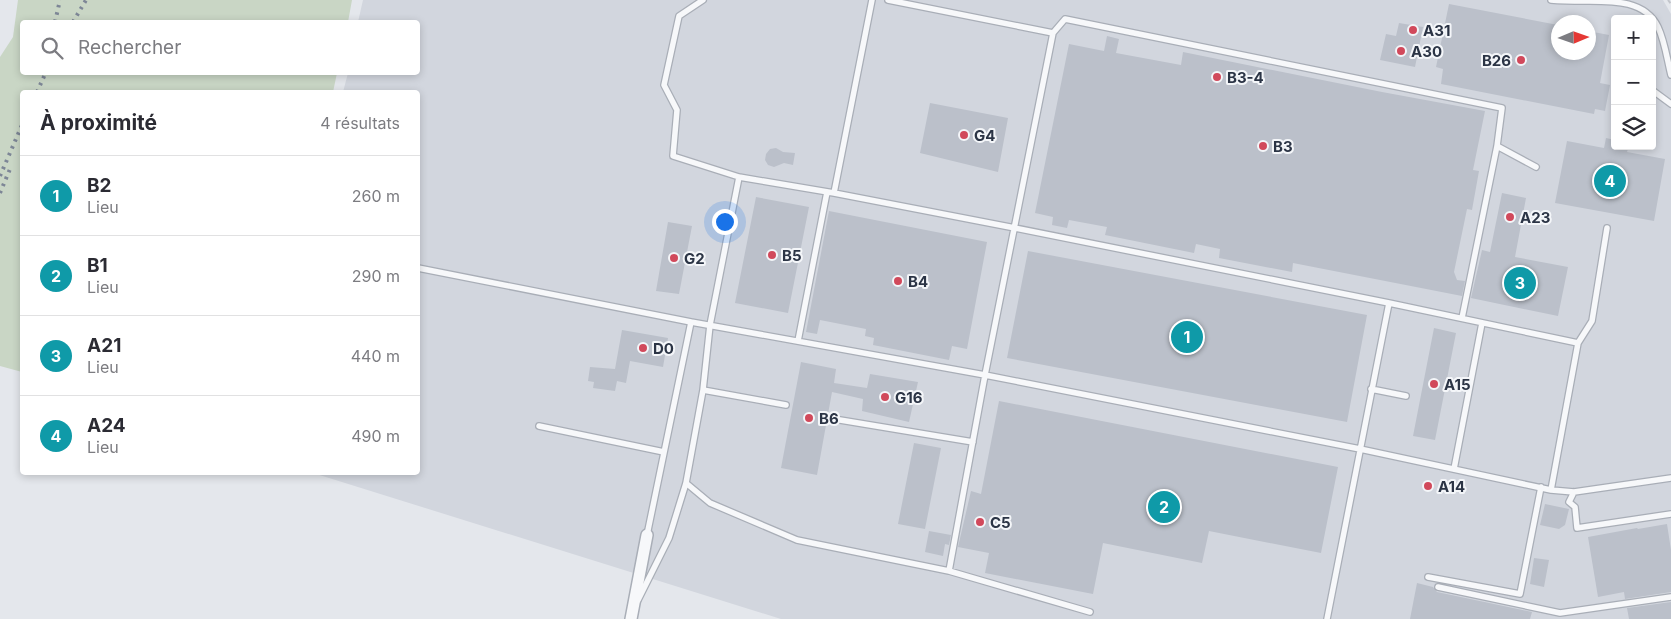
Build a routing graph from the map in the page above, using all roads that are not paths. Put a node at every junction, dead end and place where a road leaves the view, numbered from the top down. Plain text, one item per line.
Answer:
1 (703, 0) edge
2 (872, 0) edge
3 (888, 0) edge
4 (1551, 0) edge
5 (1054, 33) junction
6 (1671, 76) edge
7 (1656, 93) edge
8 (1671, 104) edge
9 (1497, 146) junction
10 (1536, 167) dead end
11 (739, 177) junction
12 (827, 192) junction
13 (834, 193) junction
14 (1015, 228) junction
15 (1607, 228) dead end
16 (420, 268) edge
17 (1389, 303) junction
18 (1462, 318) junction
19 (691, 322) junction
20 (1482, 323) junction
21 (710, 325) junction
22 (798, 341) junction
23 (1578, 343) junction
24 (985, 375) junction
25 (1371, 389) junction
26 (703, 390) junction
27 (1406, 396) dead end
28 (786, 405) dead end
29 (834, 419) dead end
30 (539, 426) dead end
31 (973, 442) junction
32 (1360, 449) junction
33 (664, 452) junction
34 (1454, 469) junction
35 (1671, 478) edge
36 (686, 482) junction
37 (1541, 487) junction
38 (1551, 490) junction
39 (1574, 492) junction
40 (1671, 514) edge
41 (647, 535) joint
42 (949, 571) junction
43 (1428, 577) dead end
44 (1438, 587) dead end
45 (1671, 597) edge
46 (1090, 612) dead end
47 (632, 616) edge
48 (1560, 616) edge
49 (1327, 619) edge

1 - 11 lane
2 - 13 lane
3 - 5 lane
4 - 6 lane
5 - 9 lane
5 - 14 lane
7 - 8 lane
9 - 10 lane
9 - 18 lane
11 - 12 lane
11 - 21 lane
12 - 13 lane
12 - 22 lane
13 - 14 lane
14 - 17 lane
14 - 24 lane
15 - 23 lane
16 - 19 lane
17 - 18 lane
17 - 25 lane
18 - 20 lane
19 - 21 lane
19 - 33 lane
20 - 23 lane
20 - 34 lane
21 - 22 lane
21 - 26 lane
22 - 24 lane
23 - 38 lane
24 - 31 lane
24 - 32 lane
25 - 27 lane
25 - 32 lane
26 - 28 lane
26 - 36 lane
29 - 31 lane
30 - 33 lane
31 - 42 lane
32 - 34 lane
32 - 49 lane
33 - 41 lane
34 - 37 lane
35 - 39 lane
36 - 42 lane
36 - 47 lane
37 - 38 lane
37 - 43 lane
38 - 39 lane
39 - 40 lane
41 - 47 street
42 - 46 lane
44 - 48 lane
45 - 48 lane

